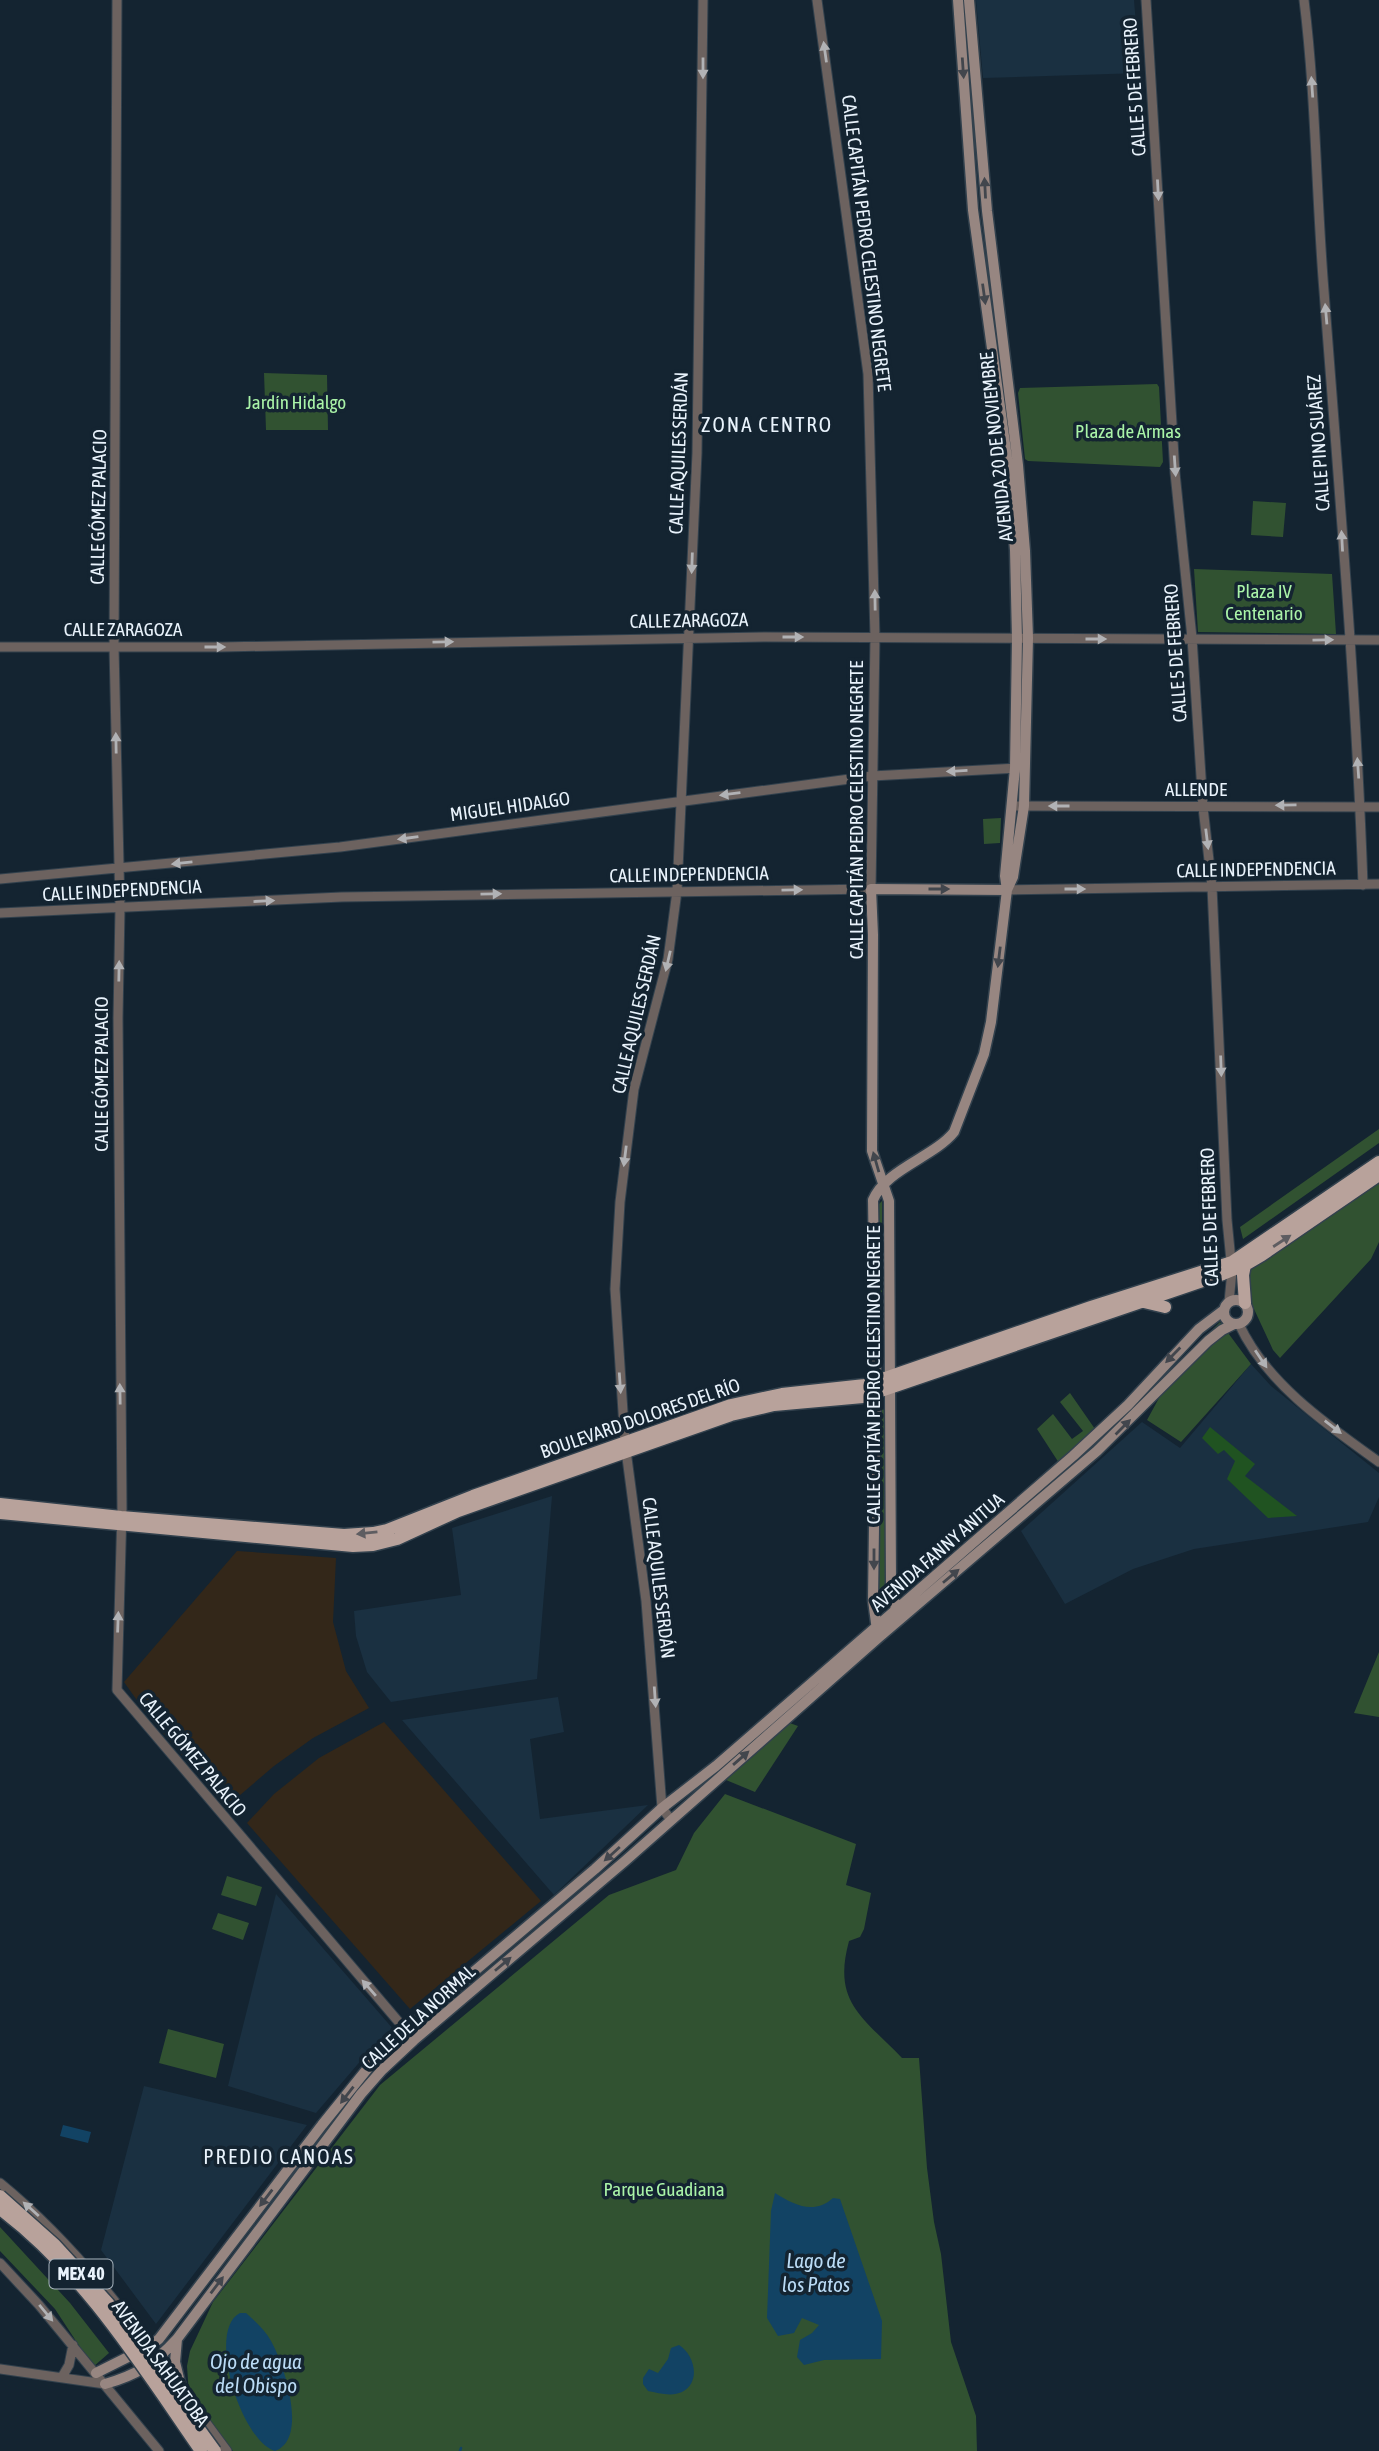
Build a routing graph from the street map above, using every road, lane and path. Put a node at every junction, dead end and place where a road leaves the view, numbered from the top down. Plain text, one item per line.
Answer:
1 (117, 0) edge
2 (703, 0) edge
3 (817, 0) edge
4 (958, 0) edge
5 (969, 0) edge
6 (1146, 0) edge
7 (1304, 0) edge
8 (875, 637) junction
9 (689, 638) junction
10 (1022, 638) junction
11 (1192, 638) junction
12 (1349, 640) junction
13 (1379, 640) edge
14 (0, 647) edge
15 (114, 647) junction
16 (1020, 768) junction
17 (872, 776) junction
18 (683, 800) junction
19 (1018, 806) junction
20 (1360, 806) junction
21 (1203, 807) junction
22 (1379, 807) edge
23 (119, 869) junction
24 (0, 879) edge
25 (1379, 884) edge
26 (1363, 885) junction
27 (1212, 887) junction
28 (871, 889) junction
29 (1007, 890) junction
30 (677, 891) junction
31 (120, 908) junction
32 (0, 913) edge
33 (1379, 1162) edge
34 (1379, 1175) edge
35 (884, 1185) junction
36 (876, 1195) joint
37 (1231, 1261) junction
38 (1245, 1265) junction
39 (1152, 1278) dead end
40 (1173, 1281) junction
41 (1244, 1298) junction
42 (1144, 1302) junction
43 (1226, 1306) junction
44 (1165, 1307) dead end
45 (1236, 1324) junction
46 (891, 1381) junction
47 (875, 1387) junction
48 (731, 1415) junction
49 (755, 1420) dead end
50 (625, 1448) junction
51 (1379, 1462) edge
52 (569, 1473) junction
53 (592, 1477) dead end
54 (0, 1504) edge
55 (0, 1513) edge
56 (121, 1521) junction
57 (421, 1536) dead end
58 (397, 1539) junction
59 (891, 1584) junction
60 (875, 1601) junction
61 (895, 1615) junction
62 (877, 1633) junction
63 (716, 1766) junction
64 (713, 1782) junction
65 (662, 1808) junction
66 (671, 1820) junction
67 (405, 2030) junction
68 (414, 2040) junction
69 (0, 2183) edge
70 (0, 2196) edge
71 (0, 2209) edge
72 (0, 2263) edge
73 (166, 2329) junction
74 (177, 2340) junction
75 (73, 2345) junction
76 (150, 2346) junction
77 (159, 2358) junction
78 (0, 2369) edge
79 (62, 2377) junction
80 (92, 2377) junction
81 (105, 2384) junction
82 (182, 2391) junction
83 (159, 2451) edge
84 (201, 2451) edge
85 (215, 2451) edge
86 (227, 2451) edge

1 - 15 street, CALLE GÓMEZ PALACIO
2 -> 9 street, CALLE AQUILES SERDÁN
8 -> 3 street, CALLE CAPITÁN PEDRO CELESTINO NEGRETE
4 -> 10 main road, AVENIDA 20 DE NOVIEMBRE
10 -> 5 main road, AVENIDA 20 DE NOVIEMBRE
6 -> 11 street, CALLE 5 DE FEBRERO
12 -> 7 street, CALLE PINO SUÁREZ
9 -> 8 street, CALLE ZARAGOZA
8 - 10 street, CALLE ZARAGOZA
8 - 17 street, CALLE CAPITÁN PEDRO CELESTINO NEGRETE
15 -> 9 street, CALLE ZARAGOZA
9 - 18 street, CALLE AQUILES SERDÁN
10 -> 11 street, CALLE ZARAGOZA
10 - 16 main road, AVENIDA 20 DE NOVIEMBRE
11 -> 12 street, CALLE ZARAGOZA
11 - 21 street, CALLE 5 DE FEBRERO
12 - 13 street, CALLE ZARAGOZA
20 -> 12 street, CALLE PINO SUÁREZ
14 - 15 street, CALLE ZARAGOZA
23 -> 15 street, CALLE GÓMEZ PALACIO
16 -> 17 street, MIGUEL HIDALGO
16 - 19 main road, AVENIDA 20 DE NOVIEMBRE
17 -> 18 street, MIGUEL HIDALGO
17 - 28 street, CALLE CAPITÁN PEDRO CELESTINO NEGRETE
18 -> 23 street, MIGUEL HIDALGO
18 - 30 street, CALLE AQUILES SERDÁN
21 -> 19 street, ALLENDE
19 - 29 main road, AVENIDA 20 DE NOVIEMBRE
20 -> 21 street, ALLENDE
20 - 22 street, ALLENDE
20 - 26 street, CALLE PINO SUÁREZ
21 -> 27 street, CALLE 5 DE FEBRERO
23 - 24 street, MIGUEL HIDALGO
23 - 31 street, CALLE GÓMEZ PALACIO
25 - 26 street, CALLE INDEPENDENCIA
26 - 27 street, CALLE INDEPENDENCIA
29 -> 27 street, CALLE INDEPENDENCIA
27 -> 37 street, CALLE 5 DE FEBRERO
28 -> 29 main road, CALLE INDEPENDENCIA
30 -> 28 street, CALLE INDEPENDENCIA
35 -> 28 main road, CALLE CAPITÁN PEDRO CELESTINO NEGRETE
29 -> 35 main road, AVENIDA 20 DE NOVIEMBRE
31 -> 30 street, CALLE INDEPENDENCIA
30 -> 50 street, CALLE AQUILES SERDÁN
31 - 32 street, CALLE INDEPENDENCIA
56 -> 31 street, CALLE GÓMEZ PALACIO
33 - 37 main road, BOULEVARD DOLORES DEL RÍO
38 -> 34 main road, BOULEVARD DOLORES DEL RÍO
35 - 36 main road, AVENIDA 20 DE NOVIEMBRE
35 - 46 main road, CALLE CAPITÁN PEDRO CELESTINO NEGRETE
36 - 47 main road, CALLE CAPITÁN PEDRO CELESTINO NEGRETE
37 - 38 main road, BOULEVARD DOLORES DEL RÍO
37 - 40 main road, BOULEVARD DOLORES DEL RÍO
37 - 41 main road
37 - 42 main road, BOULEVARD DOLORES DEL RÍO
37 - 43 street, CALLE 5 DE FEBRERO
38 - 41 main road
39 - 40 main road
40 - 46 main road, BOULEVARD DOLORES DEL RÍO
41 - 43 main road
41 - 45 main road
42 - 44 main road
42 - 46 main road, BOULEVARD DOLORES DEL RÍO
43 - 45 main road
43 -> 61 main road, AVENIDA FANNY ANITUA
45 -> 51 street
61 -> 45 main road, AVENIDA FANNY ANITUA
46 - 47 main road, BOULEVARD DOLORES DEL RÍO
46 - 59 main road, CALLE CAPITÁN PEDRO CELESTINO NEGRETE
47 - 48 main road, BOULEVARD DOLORES DEL RÍO
47 - 50 main road, BOULEVARD DOLORES DEL RÍO
47 -> 60 main road, CALLE CAPITÁN PEDRO CELESTINO NEGRETE
48 - 49 main road
48 - 50 main road, BOULEVARD DOLORES DEL RÍO
50 - 52 main road, BOULEVARD DOLORES DEL RÍO
50 -> 56 main road, BOULEVARD DOLORES DEL RÍO
50 -> 65 street, CALLE AQUILES SERDÁN
52 - 53 main road
52 - 58 main road, BOULEVARD DOLORES DEL RÍO
54 - 56 main road, BOULEVARD DOLORES DEL RÍO
55 - 56 main road, BOULEVARD DOLORES DEL RÍO
56 - 58 main road, BOULEVARD DOLORES DEL RÍO
67 -> 56 street, CALLE GÓMEZ PALACIO
57 - 58 main road
59 - 60 main road
59 - 61 main road, CALLE CAPITÁN PEDRO CELESTINO NEGRETE
60 - 61 main road
60 - 62 main road, CALLE CAPITÁN PEDRO CELESTINO NEGRETE
61 - 62 main road, AVENIDA FANNY ANITUA
62 - 63 main road, AVENIDA FANNY ANITUA
64 -> 62 main road, AVENIDA FANNY ANITUA
63 - 64 main road
63 - 65 main road, AVENIDA FANNY ANITUA
64 - 66 main road, AVENIDA FANNY ANITUA
65 - 66 street
65 -> 67 main road, CALLE DE LA NORMAL
68 -> 66 main road, CALLE DE LA NORMAL
67 - 68 street, CALLE GÓMEZ PALACIO
67 -> 73 main road, CALLE DE LA NORMAL
74 -> 68 main road, CALLE DE LA NORMAL
76 -> 69 street
70 - 85 main road, AVENIDA SAHUATOBA / MEX 40, bridge
71 - 84 main road, AVENIDA SAHUATOBA / MEX 40, bridge
72 -> 75 street
73 - 74 main road
73 - 76 main road, CALLE DE LA NORMAL
74 - 77 main road, CALLE DE LA NORMAL
74 - 82 main road
75 - 79 street
75 - 80 street
76 - 77 street
76 - 80 main road, CALLE DE LA NORMAL
77 - 81 main road, CALLE DE LA NORMAL
77 - 82 street
78 - 79 street
79 - 80 street
80 - 81 street
81 - 83 street
82 - 86 street

